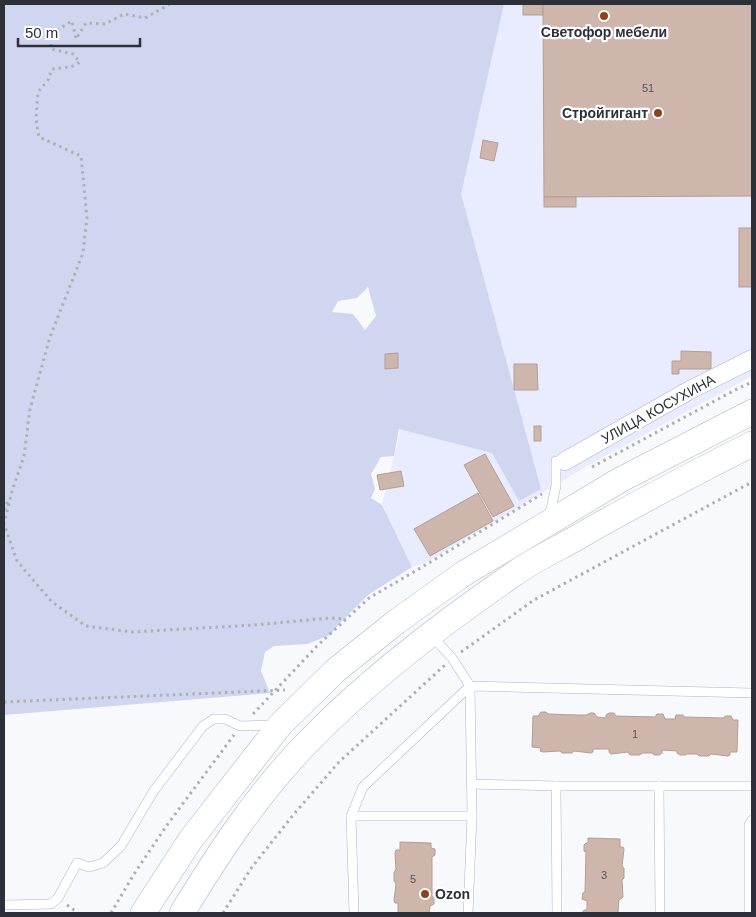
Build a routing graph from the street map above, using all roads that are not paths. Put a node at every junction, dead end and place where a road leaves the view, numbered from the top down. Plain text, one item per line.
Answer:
1 (752, 359) edge
2 (752, 412) edge
3 (752, 444) edge
4 (560, 461) joint
5 (548, 522) junction
6 (431, 635) junction
7 (470, 686) junction
8 (752, 693) edge
9 (280, 725) junction
10 (471, 784) junction
11 (556, 786) junction
12 (660, 786) junction
13 (752, 786) edge
14 (351, 816) junction
15 (472, 816) junction
16 (752, 820) edge
17 (4, 905) edge
18 (143, 913) edge
19 (182, 913) edge
20 (354, 913) edge
21 (468, 913) edge
22 (557, 913) edge
23 (660, 913) edge
24 (749, 913) edge

1 - 4 street, УЛИЦА КОСУХИНА
2 - 5 main road
3 - 6 main road
4 - 5 lane
5 - 9 main road
6 - 7 lane
6 - 19 main road
7 - 8 lane
7 - 10 lane
7 - 14 lane
9 - 17 lane
9 - 18 main road
10 - 11 lane
10 - 15 lane
11 - 12 lane
11 - 22 lane
12 - 13 lane
12 - 23 lane
14 - 15 lane
14 - 20 lane
15 - 21 lane
16 - 24 lane

